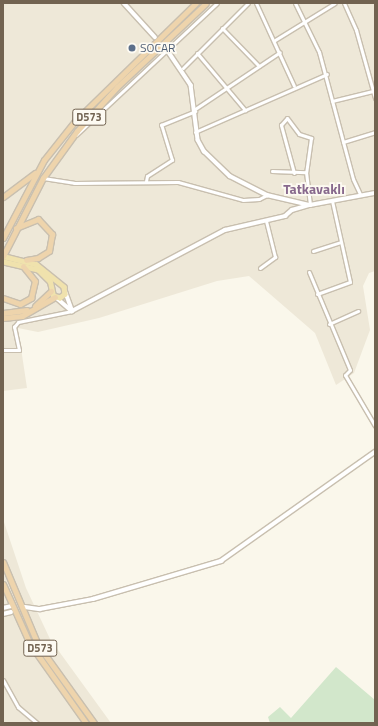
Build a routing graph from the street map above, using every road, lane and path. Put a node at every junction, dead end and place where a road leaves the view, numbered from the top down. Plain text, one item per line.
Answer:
1 (124, 3) edge
2 (196, 3) edge
3 (206, 3) edge
4 (217, 3) edge
5 (248, 3) edge
6 (256, 3) edge
7 (295, 3) edge
8 (335, 3) edge
9 (344, 3) edge
10 (306, 23) junction
11 (222, 28) junction
12 (155, 37) dead end
13 (275, 40) junction
14 (168, 50) junction
15 (280, 52) junction
16 (198, 53) junction
17 (259, 66) junction
18 (183, 68) junction
19 (327, 74) junction
20 (294, 86) junction
21 (228, 89) junction
22 (373, 92) junction
23 (375, 98) edge
24 (332, 101) junction
25 (195, 110) junction
26 (244, 110) junction
27 (195, 132) junction
28 (375, 132) edge
29 (72, 138) junction
30 (343, 142) junction
31 (40, 168) junction
32 (272, 171) dead end
33 (306, 172) junction
34 (294, 173) junction
35 (42, 178) junction
36 (146, 181) junction
37 (375, 193) edge
38 (360, 194) junction
39 (267, 195) junction
40 (3, 197) edge
41 (332, 201) junction
42 (310, 205) junction
43 (266, 220) junction
44 (15, 228) junction
45 (3, 235) edge
46 (340, 242) junction
47 (313, 251) dead end
48 (3, 256) edge
49 (26, 260) junction
50 (3, 262) edge
51 (23, 266) junction
52 (260, 268) dead end
53 (309, 272) dead end
54 (60, 284) junction
55 (51, 290) junction
56 (65, 292) junction
57 (317, 294) junction
58 (3, 298) edge
59 (56, 298) junction
60 (72, 311) junction
61 (358, 312) dead end
62 (3, 313) edge
63 (3, 318) edge
64 (329, 324) junction
65 (3, 350) edge
66 (375, 426) edge
67 (375, 452) edge
68 (3, 562) edge
69 (3, 584) edge
70 (12, 606) junction
71 (25, 607) dead end
72 (3, 608) edge
73 (11, 612) dead end
74 (3, 614) edge
75 (3, 680) edge
76 (7, 689) junction
77 (3, 693) edge
78 (37, 723) edge
79 (86, 723) edge
80 (94, 723) edge

1 - 12 street
2 - 31 highway, D573
3 - 29 highway, D573
4 - 14 street
5 - 11 street
6 - 13 street
7 - 10 street
8 - 10 street
9 - 22 street
10 - 13 street
10 - 19 street
11 - 16 street
11 - 17 street
13 - 15 street
14 - 18 street
14 - 29 street
15 - 17 street
15 - 20 street
16 - 18 street
16 - 21 street
17 - 21 street
18 - 25 street
19 - 20 street
19 - 24 street
20 - 26 street
21 - 25 street
21 - 26 street
22 - 23 street
22 - 24 street
24 - 30 street
25 - 27 street
25 - 36 street
26 - 27 street
27 - 39 street
28 - 30 street
29 - 35 highway, D573
30 - 38 street
31 - 40 highway
31 - 45 highway, D573
32 - 34 street
33 - 34 street
33 - 34 street
33 - 42 street
35 - 36 street
35 - 44 highway, D573
36 - 39 street
37 - 38 street
38 - 41 street
39 - 42 street
41 - 42 street
41 - 46 street
42 - 43 street
43 - 52 street
43 - 60 street
44 - 48 highway, D573
44 - 49 highway
46 - 47 street
46 - 57 street
48 - 49 main road
49 - 54 main road
50 - 51 main road
51 - 55 main road
51 - 58 highway
53 - 57 street
54 - 55 main road
54 - 56 main road
55 - 59 main road
55 - 62 highway
56 - 59 main road
56 - 60 street
57 - 64 street
59 - 60 street
59 - 63 highway
60 - 65 street
61 - 64 street
64 - 66 street
67 - 71 street
68 - 80 highway, D573
69 - 70 highway, D573
70 - 72 street
70 - 79 highway, D573
73 - 74 street
75 - 76 street
76 - 77 street
76 - 78 street

